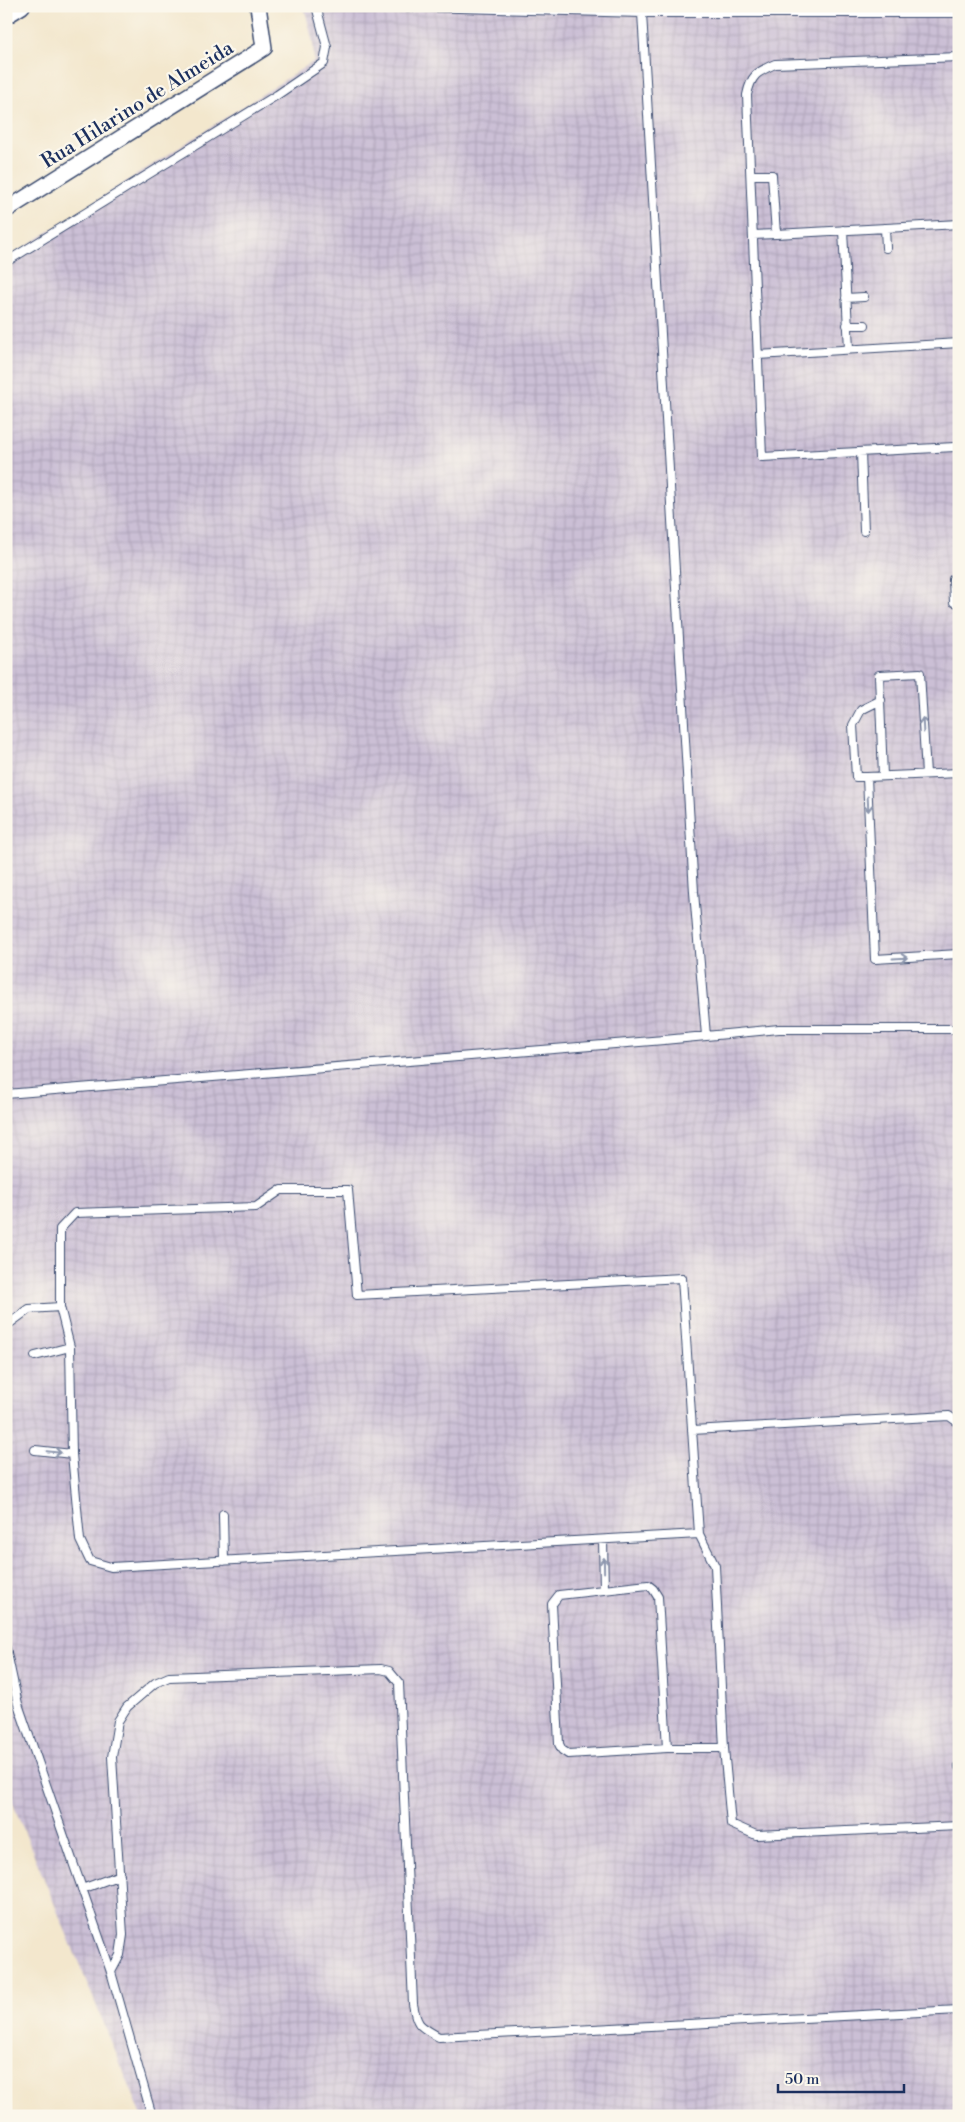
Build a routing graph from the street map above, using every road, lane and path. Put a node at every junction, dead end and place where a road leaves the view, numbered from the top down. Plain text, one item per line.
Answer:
1 (22, 6) edge
2 (258, 6) edge
3 (316, 6) edge
4 (383, 6) edge
5 (739, 9) edge
6 (642, 13) junction
7 (959, 13) edge
8 (6, 16) edge
9 (959, 57) edge
10 (751, 175) junction
11 (6, 210) edge
12 (959, 224) edge
13 (885, 228) junction
14 (843, 230) junction
15 (776, 234) junction
16 (753, 235) junction
17 (886, 248) dead end
18 (6, 262) edge
19 (864, 297) dead end
20 (846, 298) junction
21 (847, 325) junction
22 (865, 325) dead end
23 (959, 343) edge
24 (849, 349) junction
25 (758, 355) junction
26 (955, 447) dead end
27 (861, 452) junction
28 (864, 531) dead end
29 (959, 575) edge
30 (959, 604) edge
31 (881, 700) junction
32 (959, 772) edge
33 (926, 774) junction
34 (883, 776) junction
35 (867, 777) junction
36 (959, 954) edge
37 (959, 1029) edge
38 (706, 1036) junction
39 (6, 1094) edge
40 (60, 1307) junction
41 (6, 1326) edge
42 (70, 1347) junction
43 (35, 1356) dead end
44 (959, 1423) edge
45 (692, 1430) junction
46 (35, 1450) dead end
47 (72, 1454) junction
48 (223, 1514) dead end
49 (699, 1534) junction
50 (603, 1540) junction
51 (224, 1561) junction
52 (604, 1590) junction
53 (6, 1648) edge
54 (667, 1748) junction
55 (724, 1748) junction
56 (959, 1826) edge
57 (120, 1875) junction
58 (82, 1889) junction
59 (111, 1972) junction
60 (959, 2010) edge
61 (152, 2116) edge

1 - 8 street
2 - 11 street, Rua Hilarino de Almeida
3 - 18 lane
4 - 6 lane
5 - 6 lane
5 - 7 lane
6 - 38 lane
9 - 10 lane
10 - 15 lane
10 - 16 lane
12 - 13 lane
13 - 14 lane
13 - 17 lane
14 - 15 lane
14 - 20 lane
15 - 16 lane
16 - 25 lane
19 - 20 lane
20 - 21 lane
21 - 22 lane
21 - 24 lane
23 - 24 lane
24 - 25 lane
25 - 27 lane
26 - 27 lane
27 - 28 lane
29 - 30 lane
33 -> 31 lane
31 - 34 lane
31 - 35 lane
32 - 33 lane
33 - 34 lane
34 - 35 lane
35 -> 36 lane
37 - 38 lane
38 - 39 lane
40 - 41 lane
40 - 42 lane
40 - 45 lane
42 - 43 lane
42 - 47 lane
44 - 45 lane
45 - 49 lane
46 -> 47 lane
47 - 51 lane
48 - 51 lane
49 - 50 lane
49 - 55 lane
50 - 51 lane
52 -> 50 lane
52 - 54 lane
52 - 54 lane
53 - 58 lane
54 - 55 lane
55 - 56 lane
57 - 58 lane
57 - 59 lane
57 - 60 lane
58 - 59 lane
59 - 61 lane

